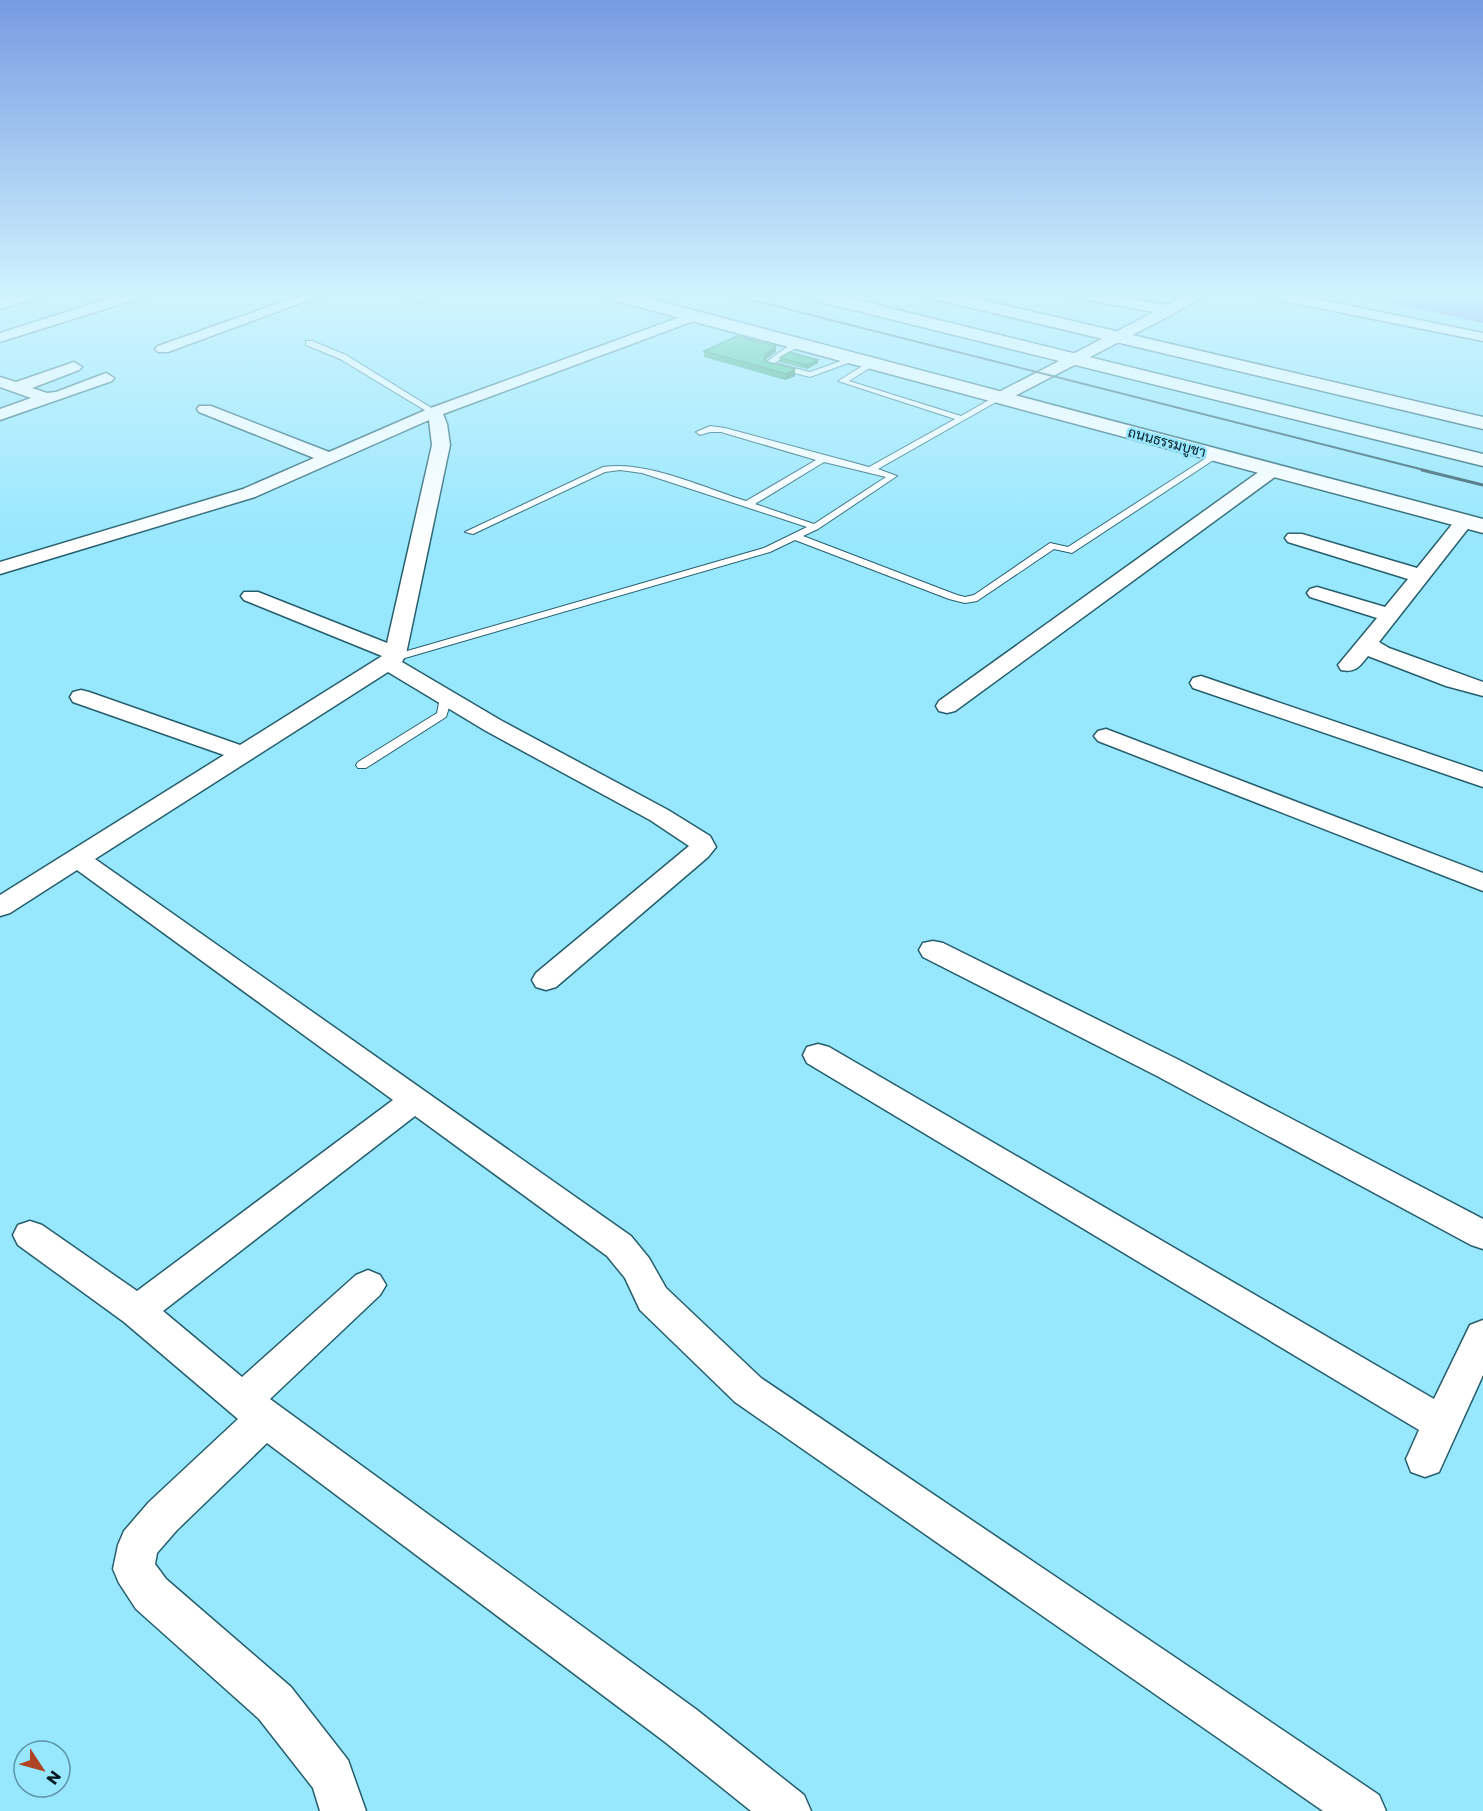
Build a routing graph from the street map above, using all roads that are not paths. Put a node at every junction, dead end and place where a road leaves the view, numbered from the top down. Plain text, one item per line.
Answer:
1 (45, 378) edge
2 (106, 378) dead end
3 (378, 378) edge
4 (527, 378) edge
5 (846, 378) edge
6 (924, 378) edge
7 (1037, 378) edge
8 (1151, 378) edge
9 (1290, 378) edge
10 (0, 382) edge
11 (16, 388) junction
12 (46, 398) junction
13 (999, 398) junction
14 (205, 409) dead end
15 (434, 412) junction
16 (0, 415) edge
17 (963, 419) junction
18 (1483, 423) edge
19 (700, 432) dead end
20 (1217, 455) junction
21 (329, 458) junction
22 (823, 459) junction
23 (1483, 460) edge
24 (870, 470) junction
25 (1273, 470) junction
26 (747, 505) junction
27 (1474, 523) edge
28 (814, 527) junction
29 (470, 532) dead end
30 (102, 537) junction
31 (796, 537) junction
32 (1295, 538) dead end
33 (0, 556) edge
34 (0, 568) edge
35 (1421, 576) junction
36 (1317, 593) dead end
37 (250, 596) dead end
38 (1390, 615) junction
39 (1368, 642) junction
40 (392, 658) junction
41 (1349, 665) dead end
42 (1201, 683) dead end
43 (1483, 689) edge
44 (81, 697) dead end
45 (446, 698) junction
46 (947, 706) dead end
47 (1106, 736) dead end
48 (244, 754) junction
49 (362, 765) dead end
50 (1483, 780) edge
51 (77, 858) junction
52 (1483, 883) edge
53 (0, 907) edge
54 (933, 950) dead end
55 (546, 980) dead end
56 (818, 1055) dead end
57 (415, 1100) junction
58 (1483, 1234) edge
59 (30, 1235) dead end
60 (368, 1285) dead end
61 (137, 1311) junction
62 (1483, 1336) edge
63 (254, 1410) junction
64 (1442, 1424) junction
65 (1425, 1459) dead end
66 (343, 1811) edge
67 (789, 1811) edge
68 (1363, 1811) edge

1 - 11 street
2 - 12 street
3 - 15 lane
4 - 15 street
5 - 17 lane
6 - 13 main road, ถนนธรรมบูชา
7 - 13 street
8 - 23 main road
9 - 18 main road
10 - 11 street
11 - 12 street
12 - 16 street
13 - 17 lane
13 - 20 main road, ถนนธรรมบูชา
14 - 21 street
15 - 21 street
15 - 40 street
17 - 24 lane
19 - 22 lane
20 - 25 main road, ถนนธรรมบูชา
20 - 31 lane
21 - 30 street
22 - 24 lane
22 - 26 lane
24 - 28 lane
25 - 27 main road, ถนนธรรมบูชา
25 - 46 street
26 - 28 lane
26 - 29 lane
27 - 35 street
28 - 31 lane
30 - 33 street
30 - 34 street
31 - 40 lane
32 - 35 street
35 - 38 street
36 - 38 street
37 - 40 street
38 - 39 street
39 - 41 street
39 - 43 street
40 - 45 street
40 - 48 street
42 - 50 street
44 - 48 street
45 - 49 lane
45 - 55 street
47 - 52 street
48 - 51 street
51 - 53 street
51 - 57 street
54 - 58 street
56 - 64 street
57 - 61 street
57 - 68 street
59 - 61 street
60 - 63 street
61 - 63 street
62 - 64 street
63 - 66 street
63 - 67 street
64 - 65 street

